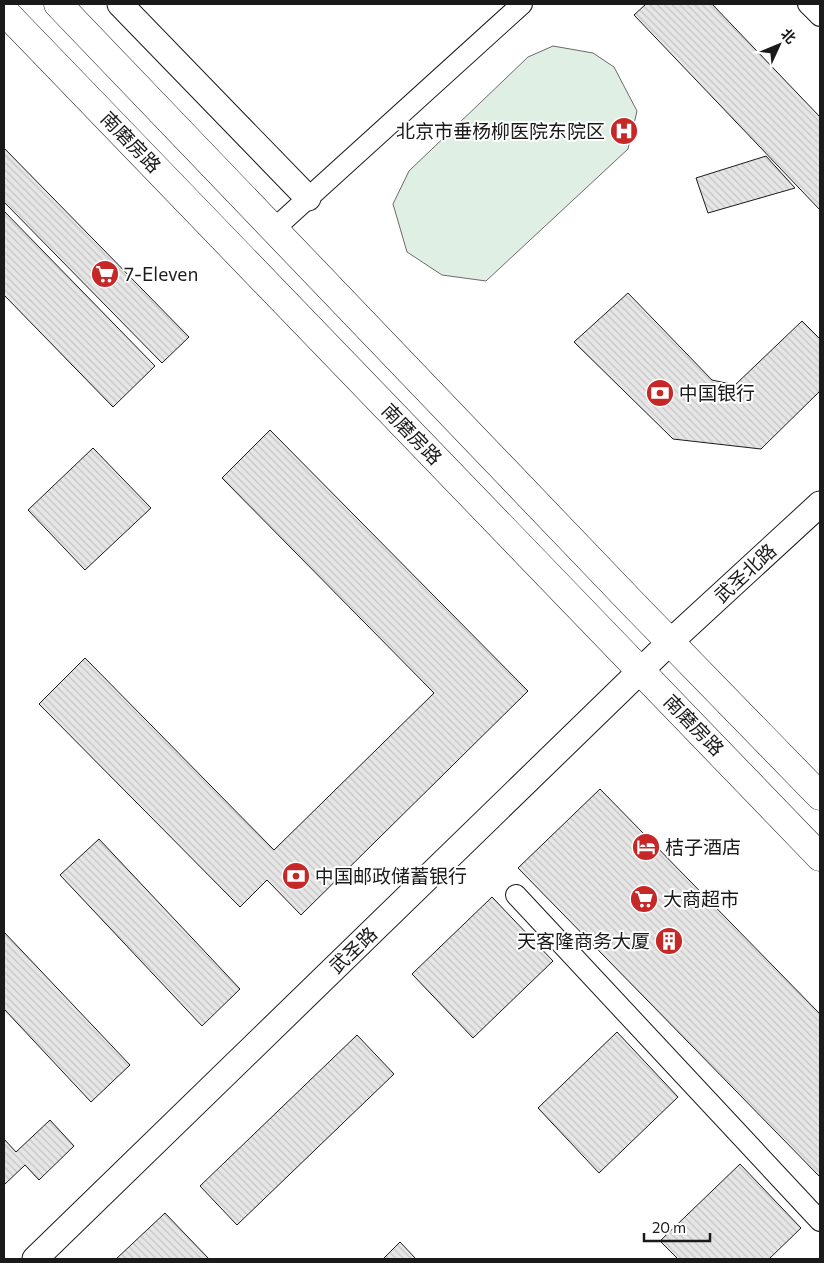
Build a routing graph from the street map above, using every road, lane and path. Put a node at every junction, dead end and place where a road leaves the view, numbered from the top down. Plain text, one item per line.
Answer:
1 (58, 4) edge
2 (120, 4) edge
3 (522, 4) edge
4 (808, 4) edge
5 (4, 11) edge
6 (820, 16) edge
7 (308, 198) junction
8 (274, 229) junction
9 (820, 504) edge
10 (670, 642) junction
11 (641, 670) junction
12 (820, 796) edge
13 (820, 857) edge
14 (516, 895) dead end
15 (820, 1221) edge
16 (35, 1259) edge

1 - 8 main road
2 - 7 street
3 - 7 street
4 - 6 street
5 - 11 main road, 南磨房路
7 - 8 street
8 - 10 main road
9 - 10 street, 武圣北路
10 - 11 street, 武圣路
10 - 12 main road
11 - 13 main road, 南磨房路
11 - 16 street, 武圣路
14 - 15 street

